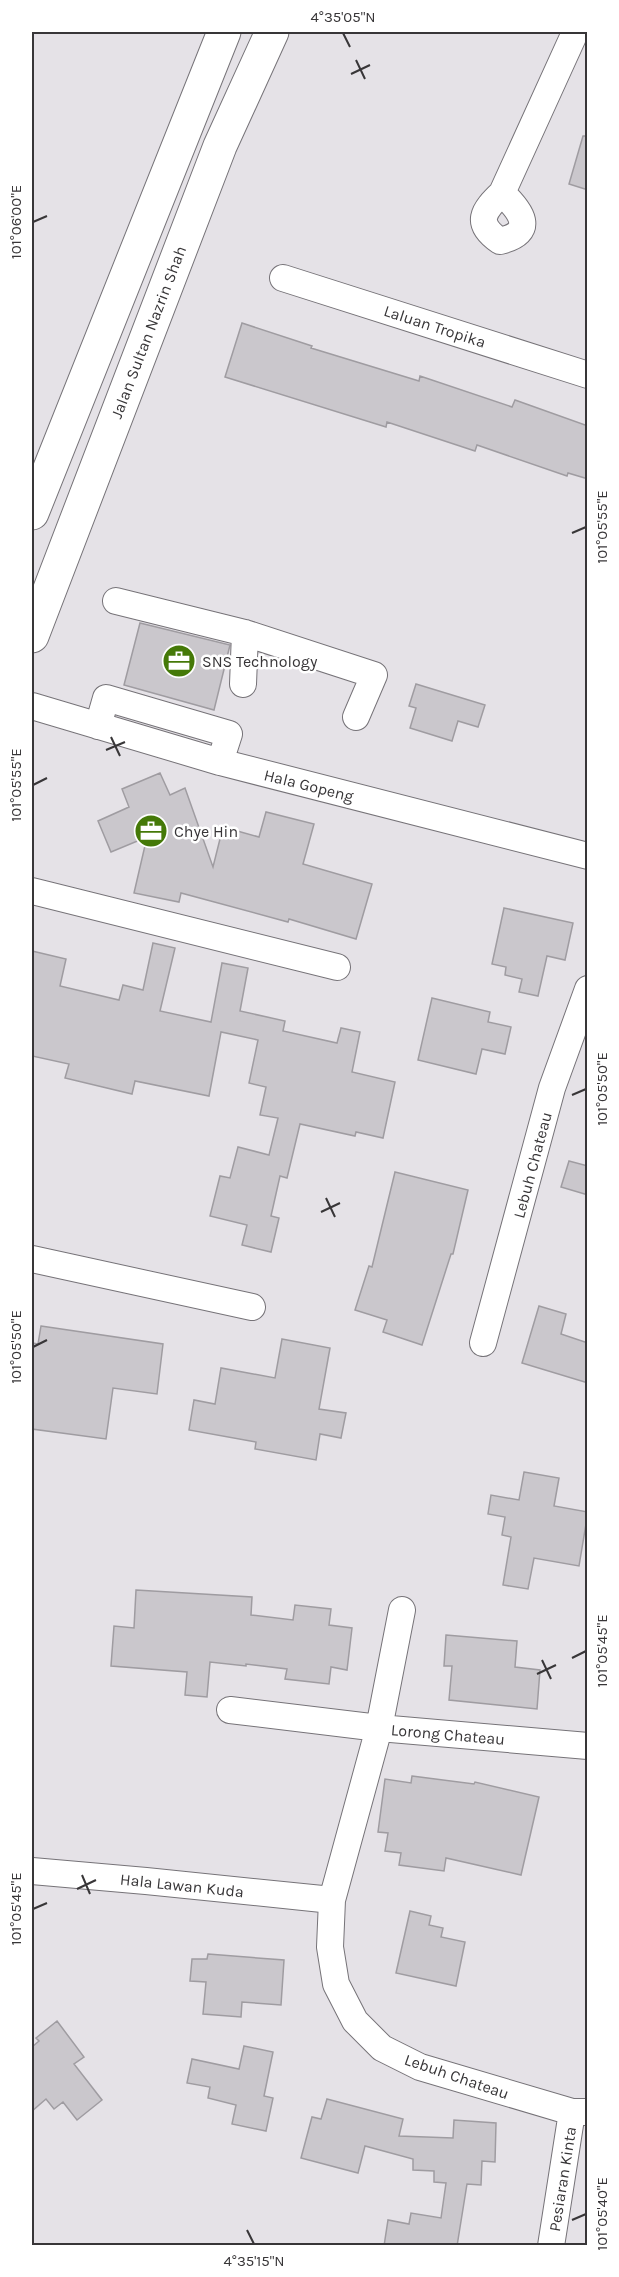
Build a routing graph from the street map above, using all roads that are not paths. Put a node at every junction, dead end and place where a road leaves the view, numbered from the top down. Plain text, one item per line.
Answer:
1 (225, 32) edge
2 (272, 32) edge
3 (572, 37) edge
4 (525, 234) dead end
5 (283, 278) dead end
6 (588, 375) edge
7 (39, 471) edge
8 (32, 513) edge
9 (116, 601) dead end
10 (245, 633) junction
11 (32, 636) edge
12 (243, 684) dead end
13 (32, 706) edge
14 (356, 717) dead end
15 (588, 856) edge
16 (32, 891) edge
17 (337, 967) dead end
18 (588, 989) edge
19 (32, 1259) edge
20 (252, 1306) dead end
21 (483, 1343) dead end
22 (402, 1610) dead end
23 (230, 1710) dead end
24 (379, 1728) junction
25 (588, 1746) edge
26 (32, 1871) edge
27 (332, 1900) junction
28 (580, 2112) edge
29 (551, 2246) edge

1 - 7 highway
2 - 11 highway, Jalan Sultan Nazrin Shah
3 - 4 street
5 - 6 street, Laluan Tropika
7 - 8 highway
9 - 10 street
10 - 12 street
10 - 14 street
13 - 15 street, Hala Gopeng
16 - 17 street
18 - 21 street, Lebuh Chateau
19 - 20 street
22 - 24 street
23 - 24 street
24 - 25 street, Lorong Chateau
24 - 27 street, Lorong Chateau
26 - 27 street, Hala Lawan Kuda
27 - 28 street, Lebuh Chateau
28 - 29 street, Pesiaran Kinta

